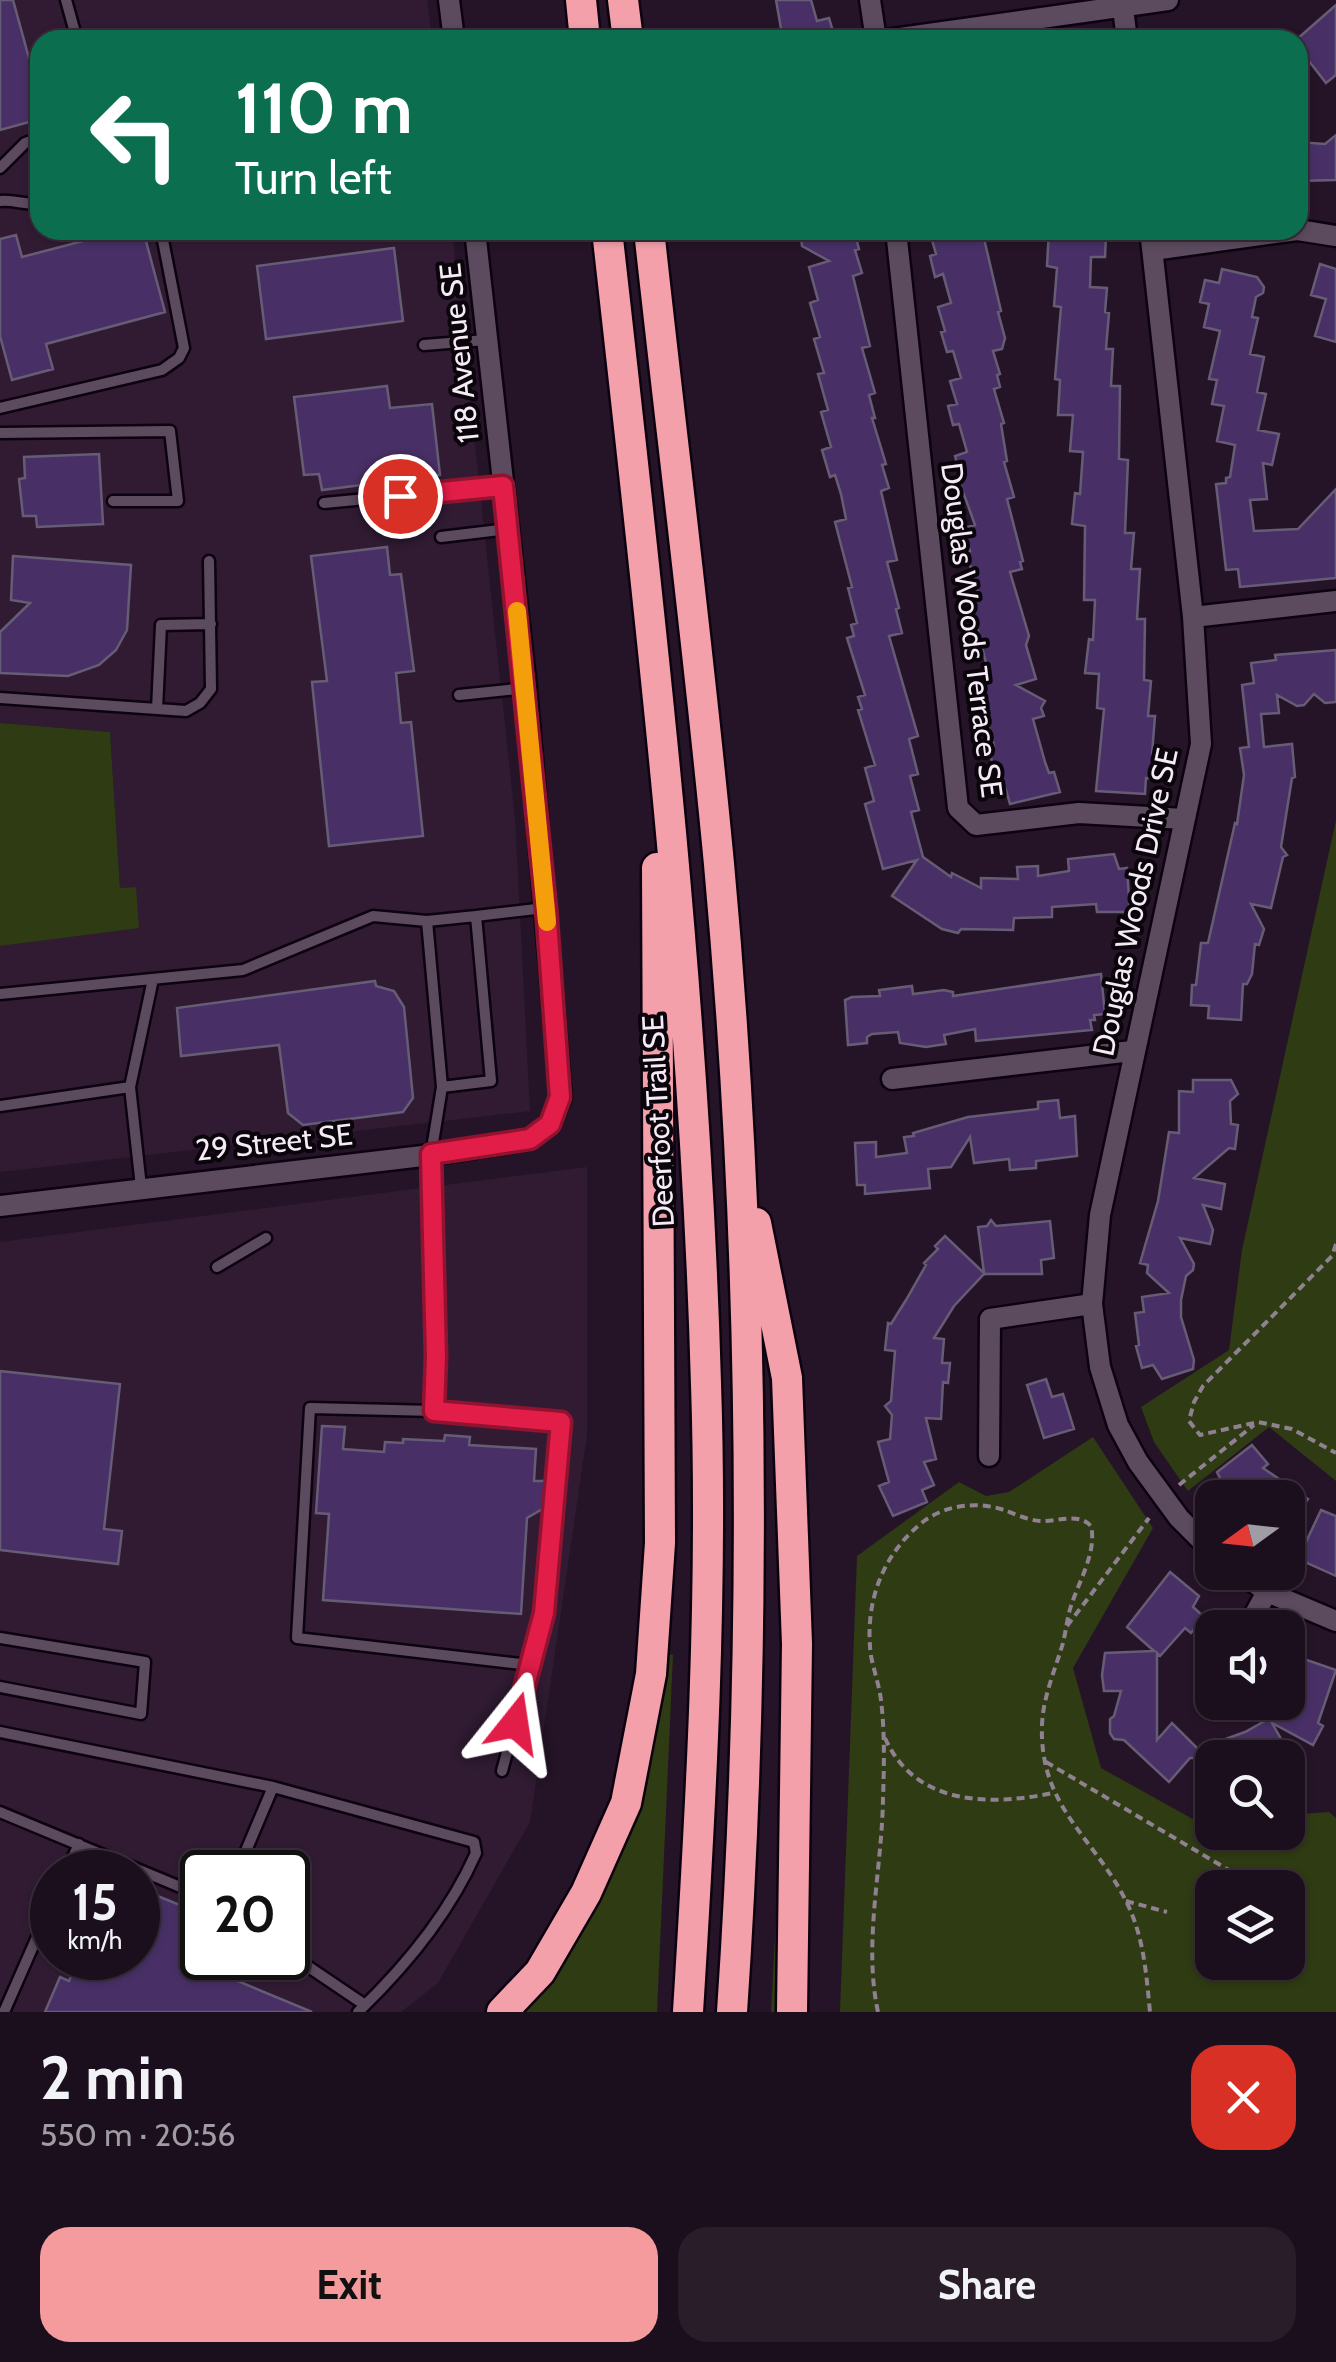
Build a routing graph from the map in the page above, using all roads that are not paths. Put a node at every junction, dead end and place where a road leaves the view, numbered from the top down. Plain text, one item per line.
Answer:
1 (66, 0) edge
2 (449, 0) edge
3 (581, 0) edge
4 (623, 0) edge
5 (870, 0) edge
6 (1168, 0) edge
7 (1122, 3) edge
8 (74, 30) edge
9 (453, 30) edge
10 (584, 30) edge
11 (627, 30) edge
12 (874, 30) edge
13 (950, 30) edge
14 (1125, 30) edge
15 (30, 141) edge
16 (0, 168) edge
17 (0, 201) edge
18 (30, 206) edge
19 (1308, 232) edge
20 (1336, 236) edge
21 (163, 240) edge
22 (476, 240) edge
23 (607, 240) edge
24 (650, 240) edge
25 (897, 240) edge
26 (1152, 240) edge
27 (487, 340) junction
28 (424, 345) dead end
29 (0, 408) edge
30 (0, 434) edge
31 (503, 486) junction
32 (113, 501) dead end
33 (324, 503) dead end
34 (508, 529) junction
35 (441, 537) dead end
36 (209, 560) dead end
37 (1336, 601) edge
38 (1194, 618) junction
39 (211, 624) junction
40 (656, 665) junction
41 (526, 688) junction
42 (459, 695) dead end
43 (0, 698) edge
44 (157, 709) junction
45 (1184, 819) junction
46 (546, 908) junction
47 (476, 916) junction
48 (427, 921) junction
49 (153, 979) junction
50 (0, 994) edge
51 (1132, 1051) junction
52 (892, 1079) dead end
53 (130, 1087) junction
54 (442, 1088) junction
55 (0, 1106) edge
56 (550, 1124) joint
57 (737, 1126) junction
58 (431, 1154) junction
59 (141, 1187) junction
60 (0, 1206) edge
61 (266, 1238) dead end
62 (217, 1267) dead end
63 (1092, 1304) junction
64 (434, 1411) junction
65 (990, 1456) dead end
66 (1195, 1535) edge
67 (1264, 1590) edge
68 (1267, 1592) junction
69 (1258, 1610) edge
70 (1336, 1621) edge
71 (0, 1638) edge
72 (530, 1664) junction
73 (0, 1687) edge
74 (0, 1732) edge
75 (502, 1771) dead end
76 (273, 1787) junction
77 (0, 1812) edge
78 (79, 1844) junction
79 (76, 1850) edge
80 (246, 1850) edge
81 (180, 1887) edge
82 (30, 1953) edge
83 (310, 1970) edge
84 (362, 2009) edge
85 (4, 2012) edge
86 (502, 2012) edge
87 (688, 2012) edge
88 (732, 2012) edge
89 (792, 2012) edge

1 - 8 lane
2 - 9 street
3 - 10 highway
4 - 11 highway
5 - 12 street
6 - 7 street
7 - 13 street
7 - 14 street
15 - 16 lane
17 - 18 lane
19 - 20 street
21 - 29 lane
22 - 27 street, 118 Avenue SE
23 - 40 highway, Deerfoot Trail SE
24 - 57 highway
25 - 45 street, Douglas Woods Terrace SE
26 - 38 street, Douglas Woods Drive SE
27 - 28 lane
27 - 31 street, 118 Avenue SE
30 - 32 lane
31 - 33 lane
31 - 34 street, 118 Avenue SE
34 - 35 lane
34 - 41 street, 118 Avenue SE
36 - 39 lane
37 - 38 street
38 - 45 street, Douglas Woods Drive SE
39 - 44 lane
39 - 44 lane
40 - 86 highway
40 - 87 highway, Deerfoot Trail SE
41 - 42 lane
41 - 46 street, 118 Avenue SE
43 - 44 lane
45 - 51 street, Douglas Woods Drive SE
46 - 47 lane
46 - 56 street, 118 Avenue SE
47 - 48 lane
47 - 54 lane
48 - 49 lane
48 - 54 lane
49 - 50 lane
49 - 53 lane
51 - 52 street
51 - 63 street, Douglas Woods Drive SE
53 - 55 lane
53 - 59 lane
54 - 58 lane
56 - 58 street, 29 Street SE
57 - 88 highway
57 - 89 highway
58 - 59 street, 29 Street SE
58 - 64 lane
59 - 60 street, 29 Street SE
61 - 62 lane
63 - 65 street
63 - 66 street, Douglas Woods Drive SE
64 - 72 lane
64 - 72 lane
67 - 68 street
68 - 69 street
68 - 70 street
71 - 73 lane
72 - 75 lane
74 - 76 lane
76 - 80 lane
76 - 84 lane
77 - 78 lane
78 - 79 lane
78 - 81 lane
82 - 85 lane
83 - 84 lane

